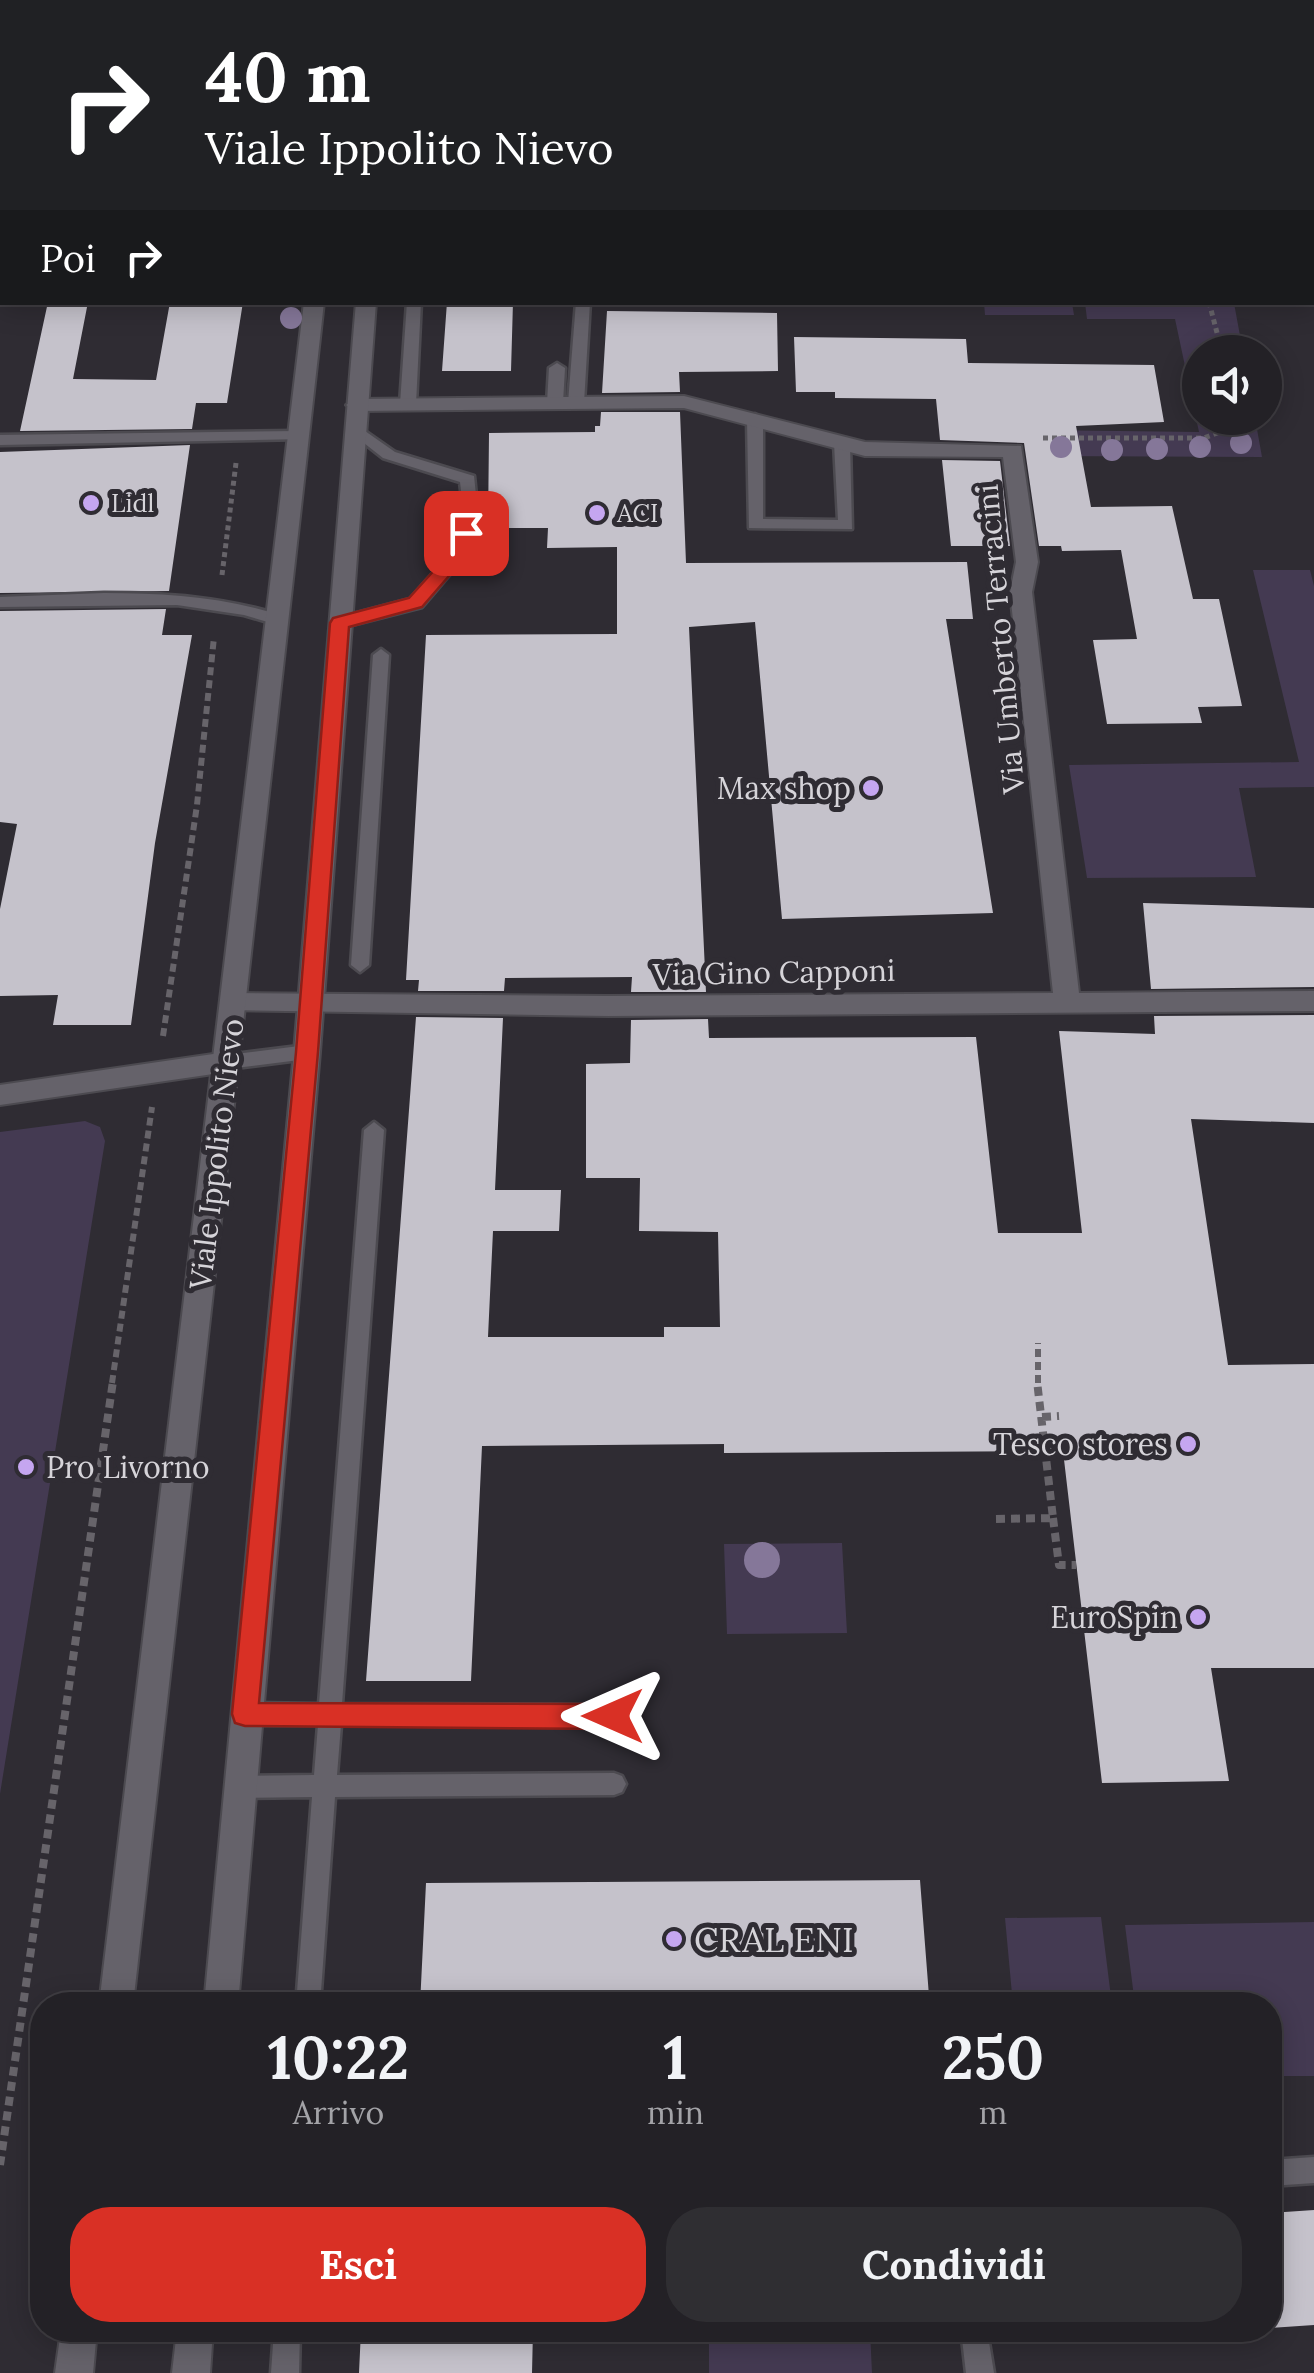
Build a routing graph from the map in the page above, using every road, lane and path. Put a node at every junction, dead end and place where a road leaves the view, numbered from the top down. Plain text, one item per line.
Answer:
1 (314, 305) edge
2 (366, 305) edge
3 (414, 305) edge
4 (582, 305) edge
5 (1210, 305) edge
6 (1218, 335) edge
7 (557, 368) dead end
8 (565, 403) junction
9 (408, 404) junction
10 (358, 405) junction
11 (754, 419) junction
12 (355, 430) junction
13 (1211, 435) edge
14 (298, 436) junction
15 (1039, 438) dead end
16 (0, 440) edge
17 (842, 442) junction
18 (235, 469) dead end
19 (468, 494) dead end
20 (466, 533) dead end
21 (222, 569) dead end
22 (0, 602) edge
23 (278, 620) junction
24 (216, 623) dead end
25 (340, 623) junction
26 (381, 655) dead end
27 (360, 965) dead end
28 (1314, 1001) edge
29 (234, 1002) junction
30 (1068, 1002) junction
31 (310, 1004) junction
32 (161, 1047) dead end
33 (307, 1052) junction
34 (227, 1062) junction
35 (153, 1093) dead end
36 (0, 1095) edge
37 (374, 1130) dead end
38 (1038, 1342) dead end
39 (1058, 1416) dead end
40 (1042, 1417) junction
41 (1053, 1518) junction
42 (996, 1519) dead end
43 (1076, 1565) dead end
44 (245, 1714) junction
45 (328, 1714) junction
46 (613, 1716) dead end
47 (614, 1784) dead end
48 (239, 1786) junction
49 (322, 1786) junction
50 (118, 1992) edge
51 (222, 1992) edge
52 (309, 1992) edge
53 (0, 2165) edge
54 (1314, 2170) edge
55 (1282, 2172) edge
56 (78, 2342) edge
57 (194, 2342) edge
58 (286, 2342) edge
59 (976, 2342) edge
60 (74, 2373) edge
61 (191, 2373) edge
62 (285, 2373) edge
63 (980, 2373) edge

1 - 14 main road, Viale Ippolito Nievo
2 - 10 main road
3 - 9 lane
4 - 8 lane
5 - 6 path
7 - 8 lane
8 - 9 main road, Via Umberto Terracini
8 - 11 main road, Via Umberto Terracini
9 - 10 main road, Via Umberto Terracini
10 - 12 main road
11 - 17 main road, Via Umberto Terracini
11 - 17 lane
12 - 19 lane
12 - 25 main road
13 - 15 path
14 - 16 lane
14 - 23 main road, Viale Ippolito Nievo
17 - 30 main road, Via Umberto Terracini
18 - 21 path
20 - 25 lane
22 - 23 lane
23 - 29 main road, Viale Ippolito Nievo
24 - 32 path
25 - 31 main road
26 - 27 lane
28 - 30 main road, Via Gino Capponi
29 - 31 main road, Via Gino Capponi
29 - 34 main road, Viale Ippolito Nievo
30 - 31 main road, Via Gino Capponi
31 - 33 main road
33 - 34 lane
33 - 44 main road
34 - 36 main road
34 - 50 main road, Viale Ippolito Nievo
35 - 53 path
37 - 45 lane
38 - 40 path
39 - 40 path
40 - 41 path
41 - 42 path
41 - 43 path
44 - 45 lane
44 - 48 main road
45 - 46 lane
45 - 49 lane
47 - 49 lane
48 - 49 lane
48 - 51 main road
49 - 52 lane
54 - 55 lane
56 - 60 main road
57 - 61 main road
58 - 62 lane
59 - 63 lane

